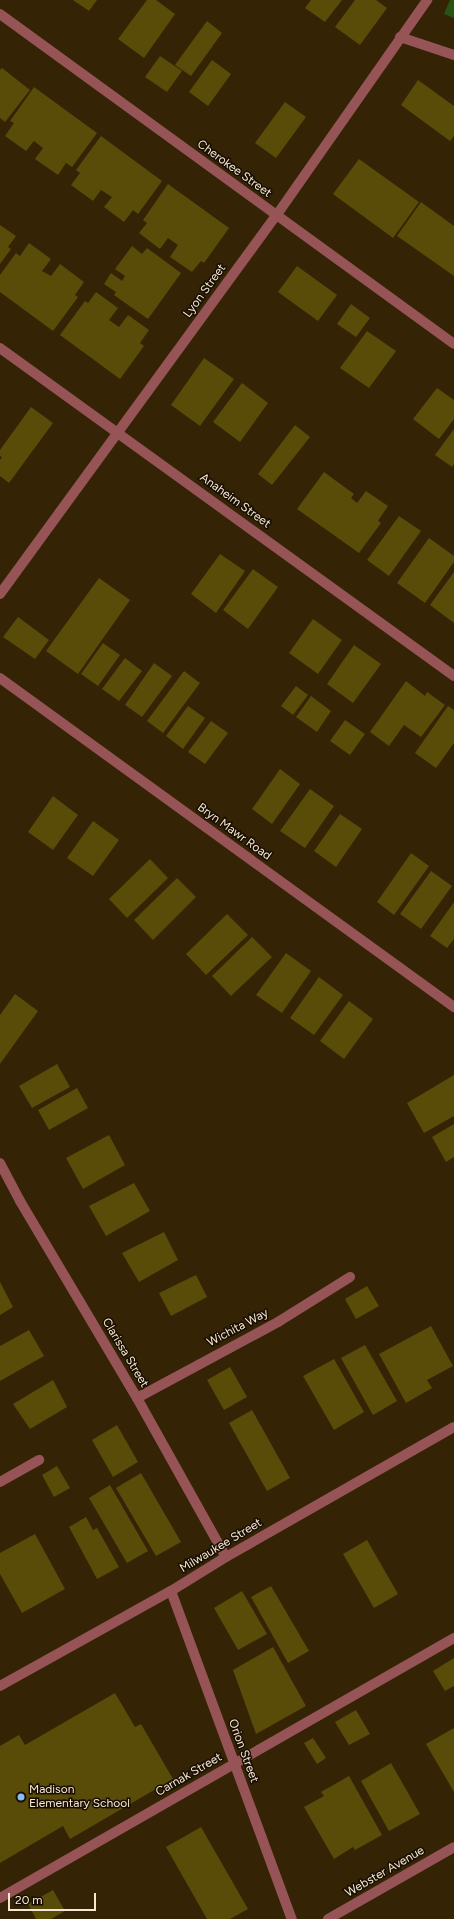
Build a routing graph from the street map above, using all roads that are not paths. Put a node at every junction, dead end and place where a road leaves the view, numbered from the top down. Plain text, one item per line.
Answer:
1 (427, 0) edge
2 (0, 14) edge
3 (400, 37) junction
4 (454, 55) edge
5 (276, 216) junction
6 (454, 344) edge
7 (0, 348) edge
8 (118, 433) junction
9 (0, 594) edge
10 (454, 676) edge
11 (0, 678) edge
12 (454, 1007) edge
13 (0, 1163) edge
14 (350, 1277) dead end
15 (137, 1398) junction
16 (454, 1426) edge
17 (39, 1460) dead end
18 (0, 1482) edge
19 (226, 1557) junction
20 (171, 1591) junction
21 (454, 1638) edge
22 (0, 1686) edge
23 (234, 1764) junction
24 (454, 1847) edge
25 (0, 1898) edge
26 (292, 1919) edge
27 (328, 1919) edge

1 - 3 street, Lyon Street
2 - 5 street, Cherokee Street
3 - 4 street
3 - 5 street, Lyon Street
5 - 6 street, Cherokee Street
5 - 8 street, Lyon Street
7 - 8 street, Anaheim Street
8 - 9 street, Lyon Street
8 - 10 street, Anaheim Street
11 - 12 street, Bryn Mawr Road
13 - 15 street, Clarissa Street
14 - 15 street, Wichita Way
15 - 19 street, Clarissa Street
16 - 19 street, Milwaukee Street
17 - 18 street
19 - 20 street, Milwaukee Street
20 - 22 street, Milwaukee Street
20 - 23 street, Orion Street
21 - 23 street, Carnak Street
23 - 25 street, Carnak Street
23 - 26 street, Orion Street
24 - 27 street, Webster Avenue

